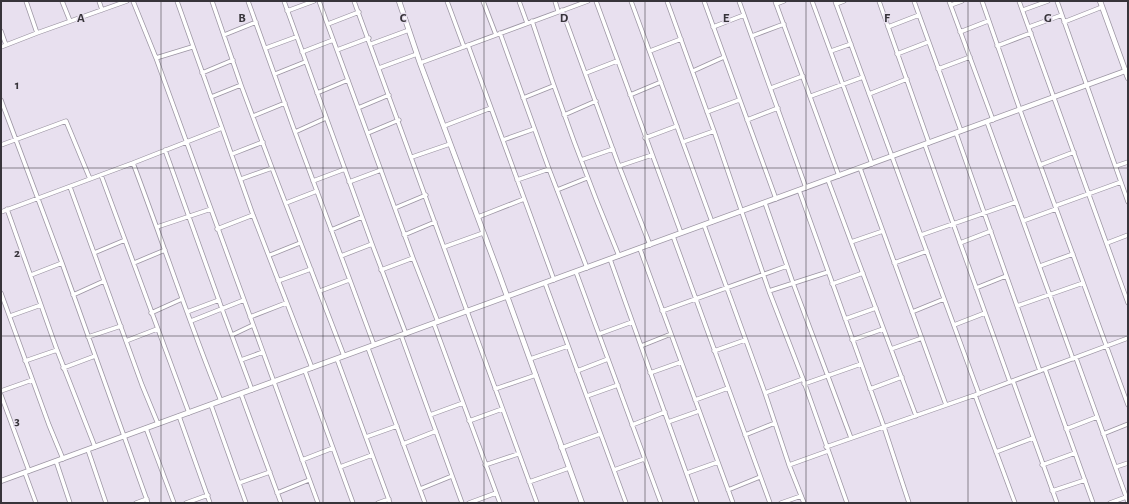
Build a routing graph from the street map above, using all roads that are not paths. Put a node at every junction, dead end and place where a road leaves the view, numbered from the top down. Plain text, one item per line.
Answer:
1 (26, 1) edge
2 (62, 1) edge
3 (99, 1) edge
4 (126, 1) edge
5 (133, 1) edge
6 (176, 1) edge
7 (212, 1) edge
8 (248, 1) edge
9 (284, 1) edge
10 (314, 1) edge
11 (319, 1) edge
12 (354, 1) edge
13 (400, 1) edge
14 (447, 1) edge
15 (483, 1) edge
16 (519, 1) edge
17 (555, 1) edge
18 (588, 1) edge
19 (596, 1) edge
20 (632, 1) edge
21 (666, 1) edge
22 (704, 1) edge
23 (739, 1) edge
24 (784, 1) edge
25 (812, 1) edge
26 (844, 1) edge
27 (879, 1) edge
28 (914, 1) edge
29 (962, 1) edge
30 (982, 1) edge
31 (1019, 1) edge
32 (1048, 1) edge
33 (1057, 1) edge
34 (1100, 1) edge
35 (776, 2) edge
36 (836, 2) edge
37 (950, 3) edge
38 (1102, 8) junction
39 (102, 10) junction
40 (560, 10) junction
41 (1023, 10) junction
42 (287, 11) junction
43 (358, 12) junction
44 (744, 15) junction
45 (919, 15) junction
46 (1062, 15) junction
47 (70, 21) junction
48 (988, 21) junction
49 (256, 22) junction
50 (529, 22) junction
51 (1064, 22) junction
52 (328, 24) junction
53 (784, 24) junction
54 (714, 27) junction
55 (888, 27) junction
56 (1029, 27) junction
57 (409, 30) junction
58 (1, 31) edge
59 (960, 32) junction
60 (37, 33) junction
61 (500, 33) junction
62 (1031, 33) junction
63 (224, 34) junction
64 (496, 35) junction
65 (752, 36) junction
66 (296, 37) junction
67 (369, 38) junction
68 (681, 39) junction
69 (333, 40) junction
70 (928, 42) junction
71 (371, 44) junction
72 (851, 44) junction
73 (6, 45) junction
74 (468, 45) junction
75 (997, 46) junction
76 (1, 47) edge
77 (192, 47) junction
78 (464, 47) junction
79 (266, 48) junction
80 (337, 50) junction
81 (650, 51) junction
82 (831, 51) junction
83 (302, 52) junction
84 (417, 54) junction
85 (897, 54) junction
86 (970, 57) junction
87 (156, 58) junction
88 (724, 58) junction
89 (233, 60) junction
90 (617, 61) junction
91 (305, 62) junction
92 (420, 62) junction
93 (379, 68) junction
94 (938, 69) junction
95 (693, 71) junction
96 (1127, 71) edge
97 (202, 73) junction
98 (586, 73) junction
99 (275, 74) junction
100 (803, 76) junction
101 (863, 77) junction
102 (1128, 78) edge
103 (907, 79) junction
104 (348, 80) junction
105 (661, 82) junction
106 (241, 85) junction
107 (843, 85) junction
108 (1087, 85) junction
109 (553, 86) junction
110 (771, 88) junction
111 (317, 92) junction
112 (869, 94) junction
113 (630, 95) junction
114 (389, 96) junction
115 (810, 96) junction
116 (211, 97) junction
117 (1055, 97) junction
118 (523, 98) junction
119 (1, 100) edge
120 (739, 100) junction
121 (596, 101) junction
122 (285, 103) junction
123 (358, 108) junction
124 (491, 108) junction
125 (778, 108) junction
126 (1020, 110) junction
127 (707, 112) junction
128 (253, 116) junction
129 (564, 116) junction
130 (326, 118) junction
131 (399, 120) junction
132 (747, 120) junction
133 (993, 120) junction
134 (987, 122) junction
135 (444, 126) junction
136 (677, 126) junction
137 (222, 128) junction
138 (534, 129) junction
139 (714, 131) junction
140 (295, 132) junction
141 (958, 132) junction
142 (368, 133) junction
143 (645, 138) junction
144 (15, 139) junction
145 (503, 140) junction
146 (186, 142) junction
147 (263, 142) junction
148 (683, 142) junction
149 (450, 144) junction
150 (927, 144) junction
151 (1, 145) edge
152 (613, 149) junction
153 (165, 150) junction
154 (1074, 152) junction
155 (232, 154) junction
156 (652, 155) junction
157 (892, 156) junction
158 (412, 157) junction
159 (581, 160) junction
160 (1128, 162) edge
161 (133, 163) junction
162 (872, 164) junction
163 (1040, 165) junction
164 (619, 166) junction
165 (1116, 166) junction
166 (272, 168) junction
167 (860, 168) junction
168 (345, 169) junction
169 (549, 169) junction
170 (381, 170) junction
171 (101, 175) junction
172 (839, 176) junction
173 (587, 178) junction
174 (90, 179) junction
175 (241, 179) junction
176 (517, 180) junction
177 (828, 180) junction
178 (313, 181) junction
179 (350, 182) junction
180 (1121, 182) junction
181 (70, 186) junction
182 (806, 188) junction
183 (557, 190) junction
184 (799, 190) junction
185 (317, 191) junction
186 (1089, 193) junction
187 (426, 195) junction
188 (37, 198) junction
189 (524, 199) junction
190 (776, 199) junction
191 (1016, 202) junction
192 (1128, 202) edge
193 (286, 203) junction
194 (765, 203) junction
195 (1055, 207) junction
196 (395, 208) junction
197 (7, 209) junction
198 (210, 209) junction
199 (742, 211) junction
200 (1, 212) edge
201 (984, 214) junction
202 (253, 215) junction
203 (189, 216) junction
204 (478, 217) junction
205 (362, 218) junction
206 (1023, 221) junction
207 (435, 222) junction
208 (712, 222) junction
209 (953, 224) junction
210 (704, 225) junction
211 (157, 227) junction
212 (218, 229) junction
213 (331, 230) junction
214 (883, 231) junction
215 (991, 231) junction
216 (483, 233) junction
217 (681, 233) junction
218 (404, 235) junction
219 (921, 235) junction
220 (1128, 235) edge
221 (673, 236) junction
222 (125, 240) junction
223 (851, 242) junction
224 (300, 243) junction
225 (960, 243) junction
226 (1107, 243) junction
227 (372, 244) junction
228 (650, 245) junction
229 (444, 247) junction
230 (640, 248) junction
231 (165, 250) junction
232 (926, 251) junction
233 (94, 253) junction
234 (1073, 254) junction
235 (270, 256) junction
236 (341, 256) junction
237 (619, 256) junction
238 (413, 258) junction
239 (610, 259) junction
240 (134, 262) junction
241 (62, 263) junction
242 (894, 263) junction
243 (787, 266) junction
244 (1040, 266) junction
245 (587, 268) junction
246 (311, 269) junction
247 (381, 270) junction
248 (576, 272) junction
249 (828, 272) junction
250 (863, 273) junction
251 (764, 274) junction
252 (31, 275) junction
253 (1006, 276) junction
254 (349, 280) junction
255 (554, 280) junction
256 (104, 281) junction
257 (278, 281) junction
258 (545, 283) junction
259 (793, 283) junction
260 (1083, 283) junction
261 (832, 284) junction
262 (726, 287) junction
263 (976, 288) junction
264 (320, 291) junction
265 (770, 291) junction
266 (1, 293) edge
267 (1050, 294) junction
268 (73, 295) junction
269 (508, 297) junction
270 (695, 298) junction
271 (182, 299) junction
272 (944, 299) junction
273 (219, 300) junction
274 (244, 300) junction
275 (286, 303) junction
276 (1128, 303) edge
277 (5, 305) junction
278 (40, 305) junction
279 (1017, 306) junction
280 (1, 307) edge
281 (876, 308) junction
282 (222, 309) junction
283 (468, 311) junction
284 (662, 311) junction
285 (187, 312) junction
286 (912, 312) junction
287 (151, 313) junction
288 (985, 313) junction
289 (10, 316) junction
290 (250, 317) junction
291 (845, 319) junction
292 (191, 321) junction
293 (632, 322) junction
294 (436, 323) junction
295 (253, 325) junction
296 (954, 325) junction
297 (120, 326) junction
298 (157, 328) junction
299 (883, 328) junction
300 (599, 334) junction
301 (671, 334) junction
302 (232, 335) junction
303 (404, 335) junction
304 (88, 337) junction
305 (922, 338) junction
306 (1128, 338) edge
307 (745, 340) junction
308 (852, 340) junction
309 (126, 341) junction
310 (374, 346) junction
311 (568, 346) junction
312 (641, 346) junction
313 (1106, 346) junction
314 (368, 348) junction
315 (891, 349) junction
316 (57, 350) junction
317 (714, 351) junction
318 (263, 352) junction
319 (95, 356) junction
320 (344, 356) junction
321 (1074, 358) junction
322 (337, 359) junction
323 (530, 359) junction
324 (608, 359) junction
325 (241, 360) junction
326 (25, 361) junction
327 (681, 362) junction
328 (861, 364) junction
329 (63, 368) junction
330 (312, 368) junction
331 (1045, 369) junction
332 (306, 371) junction
333 (577, 371) junction
334 (1040, 371) junction
335 (650, 372) junction
336 (536, 375) junction
337 (827, 375) junction
338 (902, 378) junction
339 (32, 380) junction
340 (804, 381) junction
341 (274, 382) junction
342 (1011, 382) junction
343 (618, 385) junction
344 (728, 388) junction
345 (495, 389) junction
346 (870, 389) junction
347 (252, 390) junction
348 (1, 391) edge
349 (765, 393) junction
350 (241, 394) junction
351 (977, 394) junction
352 (1, 395) edge
353 (587, 396) junction
354 (695, 400) junction
355 (220, 401) junction
356 (463, 403) junction
357 (1128, 404) edge
358 (211, 405) junction
359 (946, 405) junction
360 (502, 409) junction
361 (699, 411) junction
362 (665, 412) junction
363 (189, 413) junction
364 (430, 415) junction
365 (180, 416) junction
366 (916, 416) junction
367 (1097, 417) junction
368 (469, 421) junction
369 (668, 422) junction
370 (775, 423) junction
371 (158, 424) junction
372 (632, 424) junction
373 (1128, 424) edge
374 (397, 426) junction
375 (884, 427) junction
376 (146, 428) junction
377 (1066, 428) junction
378 (436, 431) junction
379 (600, 434) junction
380 (1103, 434) junction
381 (744, 435) junction
382 (125, 436) junction
383 (366, 437) junction
384 (851, 438) junction
385 (1033, 438) junction
386 (403, 444) junction
387 (95, 447) junction
388 (333, 448) junction
389 (561, 448) junction
390 (827, 449) junction
391 (88, 450) junction
392 (996, 452) junction
393 (1075, 453) junction
394 (518, 454) junction
395 (372, 455) junction
396 (63, 459) junction
397 (644, 459) junction
398 (302, 460) junction
399 (56, 462) junction
400 (718, 462) junction
401 (1128, 463) edge
402 (1042, 464) junction
403 (486, 465) junction
404 (789, 465) junction
405 (340, 467) junction
406 (1116, 467) junction
407 (569, 468) junction
408 (614, 470) junction
409 (27, 472) junction
410 (270, 472) junction
411 (687, 473) junction
412 (452, 476) junction
413 (760, 478) junction
414 (309, 480) junction
415 (1085, 480) junction
416 (1, 481) edge
417 (529, 482) junction
418 (239, 483) junction
419 (420, 489) junction
420 (728, 490) junction
421 (1052, 491) junction
422 (277, 493) junction
423 (496, 493) junction
424 (208, 495) junction
425 (801, 496) junction
426 (1126, 497) junction
427 (147, 501) edge
428 (389, 501) edge
429 (245, 502) edge
430 (697, 502) edge
431 (1128, 502) edge
432 (36, 503) edge
433 (70, 503) edge
434 (106, 503) edge
435 (136, 503) edge
436 (174, 503) edge
437 (186, 503) edge
438 (210, 503) edge
439 (281, 503) edge
440 (318, 503) edge
441 (353, 503) edge
442 (378, 503) edge
443 (425, 503) edge
444 (462, 503) edge
445 (469, 503) edge
446 (500, 503) edge
447 (537, 503) edge
448 (582, 503) edge
449 (626, 503) edge
450 (661, 503) edge
451 (692, 503) edge
452 (733, 503) edge
453 (770, 503) edge
454 (781, 503) edge
455 (804, 503) edge
456 (847, 503) edge
457 (908, 503) edge
458 (1015, 503) edge
459 (1057, 503) edge
460 (1093, 503) edge
461 (1110, 503) edge

1 - 60 street
2 - 47 street
3 - 39 street
4 - 39 street
5 - 87 street
6 - 77 street
7 - 63 street
8 - 49 street
9 - 42 street
10 - 42 street
11 - 52 street
12 - 43 street
13 - 57 street
14 - 78 street
15 - 64 street
16 - 50 street
17 - 40 street
18 - 40 street
19 - 90 street
20 - 81 street
21 - 68 street
22 - 54 street
23 - 44 street
24 - 35 street
25 - 82 street
26 - 36 street
27 - 55 street
28 - 45 street
29 - 37 street
30 - 48 street
31 - 41 street
32 - 41 street
33 - 46 street
34 - 38 street
35 - 53 street
36 - 72 street
37 - 59 street
38 - 51 street
38 - 96 street
39 - 47 street
40 - 50 street
40 - 98 street
41 - 56 street
42 - 66 street
43 - 52 street
43 - 67 street
44 - 54 street
44 - 65 street
45 - 55 street
45 - 70 street
46 - 51 street
46 - 56 street
47 - 60 street
48 - 59 street
48 - 75 street
49 - 63 street
49 - 79 street
50 - 61 street
50 - 109 street
51 - 108 street
52 - 69 street
53 - 65 street
53 - 100 street
54 - 88 street
55 - 85 street
56 - 62 street
57 - 71 street
57 - 84 street
58 - 73 street
59 - 86 street
60 - 73 street
61 - 64 street
61 - 118 street
62 - 75 street
62 - 117 street
63 - 89 street
64 - 74 street
65 - 110 street
66 - 79 street
66 - 83 street
67 - 71 street
67 - 80 street
68 - 81 street
68 - 95 street
69 - 80 street
69 - 83 street
70 - 85 street
70 - 94 street
71 - 93 street
72 - 82 street
72 - 101 street
73 - 76 street
74 - 78 street
74 - 124 street
75 - 126 street
77 - 87 street
77 - 97 street
78 - 92 street
79 - 99 street
80 - 104 street
81 - 105 street
82 - 107 street
83 - 91 street
84 - 92 street
84 - 93 street
85 - 103 street
86 - 94 street
86 - 133 street
87 - 146 street
88 - 95 street
88 - 120 street
89 - 97 street
89 - 106 street
90 - 98 street
90 - 113 street
91 - 99 street
91 - 111 street
92 - 135 street
93 - 114 street
94 - 141 street
95 - 127 street
96 - 102 street
96 - 108 street
97 - 116 street
98 - 121 street
99 - 122 street
100 - 110 street
100 - 115 street
101 - 107 street
101 - 112 street
103 - 112 street
103 - 150 street
104 - 111 street
104 - 123 street
105 - 113 street
105 - 136 street
106 - 116 street
106 - 128 street
107 - 115 street
107 - 162 street
108 - 117 street
108 - 165 street
109 - 118 street
109 - 129 street
110 - 125 street
111 - 130 street
112 - 157 street
113 - 143 street
114 - 123 street
114 - 131 street
115 - 172 street
116 - 137 street
117 - 126 street
117 - 154 street
118 - 138 street
119 - 144 street
120 - 127 street
120 - 132 street
121 - 129 street
121 - 152 street
122 - 128 street
122 - 140 street
123 - 142 street
124 - 135 street
124 - 145 street
125 - 132 street
125 - 182 street
126 - 133 street
126 - 163 street
127 - 139 street
128 - 147 street
129 - 159 street
130 - 140 street
130 - 168 street
131 - 142 street
131 - 158 street
132 - 190 street
133 - 134 street
134 - 141 street
134 - 191 street
135 - 149 street
136 - 143 street
136 - 148 street
137 - 146 street
137 - 155 street
138 - 145 street
138 - 169 street
139 - 148 street
139 - 199 street
140 - 178 street
141 - 150 street
141 - 201 street
142 - 170 street
143 - 156 street
144 - 151 street
144 - 174 street
144 - 188 street
145 - 176 street
146 - 153 street
146 - 198 street
147 - 155 street
147 - 166 street
148 - 208 street
149 - 158 street
149 - 204 street
150 - 157 street
150 - 209 street
152 - 159 street
152 - 164 street
153 - 161 street
153 - 203 street
154 - 163 street
154 - 186 street
155 - 175 street
156 - 164 street
156 - 217 street
157 - 162 street
157 - 219 street
158 - 187 street
159 - 173 street
160 - 165 street
161 - 171 street
161 - 211 street
162 - 167 street
163 - 195 street
164 - 228 street
165 - 180 street
166 - 175 street
166 - 193 street
167 - 172 street
167 - 214 street
168 - 178 street
168 - 179 street
169 - 176 street
169 - 183 street
170 - 179 street
170 - 196 street
171 - 174 street
171 - 222 street
172 - 177 street
173 - 183 street
173 - 237 street
174 - 181 street
175 - 202 street
176 - 189 street
177 - 182 street
177 - 223 street
178 - 185 street
179 - 205 street
180 - 186 street
180 - 192 street
181 - 188 street
181 - 233 street
182 - 184 street
183 - 245 street
184 - 190 street
184 - 249 street
185 - 193 street
185 - 213 street
186 - 195 street
186 - 226 street
187 - 196 street
187 - 207 street
188 - 197 street
188 - 241 street
189 - 204 street
189 - 255 street
190 - 194 street
191 - 201 street
191 - 206 street
193 - 224 street
194 - 199 street
194 - 243 street
195 - 206 street
195 - 234 street
196 - 218 street
197 - 200 street
197 - 252 street
198 - 203 street
198 - 212 street
199 - 208 street
199 - 251 street
201 - 209 street
201 - 215 street
202 - 212 street
202 - 235 street
203 - 211 street
203 - 273 street
204 - 216 street
205 - 213 street
205 - 227 street
206 - 244 street
207 - 218 street
207 - 229 street
208 - 210 street
209 - 219 street
209 - 225 street
210 - 217 street
210 - 262 street
211 - 231 street
212 - 274 street
213 - 236 street
214 - 223 street
214 - 242 street
215 - 225 street
215 - 253 street
216 - 229 street
216 - 269 street
217 - 221 street
218 - 238 street
219 - 232 street
220 - 226 street
221 - 228 street
221 - 270 street
222 - 233 street
222 - 240 street
223 - 250 street
224 - 235 street
224 - 246 street
225 - 263 street
226 - 276 street
227 - 236 street
227 - 247 street
228 - 230 street
229 - 283 street
230 - 237 street
230 - 284 street
231 - 240 street
231 - 271 street
232 - 242 street
232 - 272 street
233 - 256 street
234 - 244 street
234 - 260 street
235 - 257 street
236 - 254 street
237 - 239 street
238 - 247 street
238 - 294 street
239 - 245 street
239 - 293 street
240 - 287 street
241 - 252 street
241 - 268 street
242 - 286 street
243 - 251 street
243 - 259 street
244 - 267 street
245 - 248 street
246 - 257 street
246 - 264 street
247 - 303 street
248 - 255 street
248 - 300 street
249 - 259 street
249 - 261 street
250 - 261 street
250 - 281 street
251 - 262 street
251 - 265 street
252 - 278 street
253 - 263 street
253 - 279 street
254 - 264 street
254 - 310 street
255 - 258 street
256 - 268 street
256 - 297 street
257 - 275 street
258 - 269 street
258 - 311 street
259 - 265 street
259 - 337 street
260 - 267 street
260 - 313 street
261 - 291 street
262 - 270 street
262 - 307 street
263 - 288 street
264 - 320 street
265 - 340 street
266 - 277 street
267 - 279 street
267 - 321 street
268 - 304 street
269 - 283 street
269 - 323 street
270 - 284 street
270 - 317 street
271 - 285 street
271 - 287 street
272 - 286 street
272 - 296 street
273 - 282 street
273 - 285 street
274 - 282 street
274 - 290 street
275 - 290 street
275 - 330 street
277 - 280 street
277 - 289 street
278 - 289 street
278 - 316 street
279 - 334 street
281 - 291 street
281 - 299 street
282 - 292 street
282 - 302 street
283 - 294 street
283 - 345 street
284 - 301 street
285 - 292 street
286 - 305 street
287 - 298 street
288 - 296 street
288 - 342 street
289 - 326 street
290 - 295 street
291 - 308 street
292 - 355 street
293 - 300 street
293 - 312 street
294 - 303 street
294 - 356 street
295 - 302 street
295 - 318 street
296 - 351 street
297 - 304 street
297 - 309 street
298 - 309 street
298 - 363 street
299 - 308 street
299 - 315 street
300 - 324 street
301 - 312 street
301 - 327 street
302 - 325 street
303 - 310 street
303 - 364 street
304 - 319 street
305 - 315 street
305 - 359 street
306 - 313 street
307 - 317 street
307 - 349 street
308 - 328 street
309 - 371 street
310 - 314 street
311 - 323 street
311 - 333 street
312 - 335 street
313 - 321 street
313 - 357 street
314 - 320 street
314 - 374 street
315 - 338 street
316 - 326 street
316 - 329 street
317 - 344 street
318 - 325 street
318 - 341 street
319 - 329 street
319 - 382 street
320 - 322 street
321 - 331 street
321 - 367 street
322 - 330 street
322 - 383 street
323 - 336 street
324 - 333 street
324 - 343 street
325 - 347 street
326 - 339 street
327 - 335 street
327 - 354 street
328 - 337 street
328 - 346 street
329 - 387 street
330 - 332 street
331 - 334 street
331 - 377 street
332 - 341 street
332 - 388 street
333 - 353 street
334 - 342 street
335 - 362 street
336 - 345 street
336 - 389 street
337 - 340 street
337 - 384 street
338 - 346 street
338 - 366 street
339 - 348 street
339 - 396 street
340 - 349 street
340 - 390 street
341 - 347 street
341 - 398 street
342 - 351 street
342 - 385 street
343 - 353 street
343 - 372 street
344 - 354 street
344 - 381 street
345 - 360 street
346 - 375 street
347 - 350 street
349 - 370 street
350 - 355 street
350 - 410 street
351 - 359 street
351 - 392 street
352 - 409 street
353 - 379 street
354 - 361 street
355 - 358 street
356 - 364 street
356 - 368 street
358 - 363 street
358 - 418 street
359 - 366 street
360 - 368 street
360 - 394 street
361 - 369 street
361 - 400 street
362 - 369 street
362 - 372 street
363 - 365 street
364 - 378 street
365 - 371 street
365 - 424 street
366 - 375 street
367 - 377 street
367 - 380 street
368 - 403 street
369 - 411 street
370 - 381 street
370 - 404 street
371 - 376 street
372 - 397 street
373 - 380 street
374 - 383 street
374 - 386 street
375 - 384 street
375 - 457 street
376 - 382 street
376 - 436 street
377 - 393 street
378 - 386 street
378 - 412 street
379 - 389 street
379 - 408 street
380 - 406 street
381 - 413 street
382 - 387 street
382 - 427 street
383 - 395 street
384 - 390 street
385 - 392 street
385 - 402 street
386 - 419 street
387 - 391 street
388 - 398 street
388 - 405 street
389 - 407 street
390 - 404 street
390 - 456 street
391 - 396 street
391 - 434 street
392 - 458 street
393 - 402 street
393 - 415 street
394 - 403 street
394 - 417 street
395 - 405 street
395 - 428 street
396 - 399 street
397 - 408 street
397 - 450 street
398 - 414 street
399 - 409 street
399 - 433 street
400 - 411 street
400 - 420 street
401 - 406 street
402 - 421 street
403 - 423 street
404 - 425 street
405 - 441 street
406 - 426 street
407 - 417 street
407 - 448 street
408 - 449 street
409 - 416 street
409 - 432 street
410 - 418 street
410 - 422 street
411 - 430 street
412 - 419 street
412 - 444 street
413 - 420 street
413 - 453 street
414 - 422 street
414 - 440 street
415 - 421 street
415 - 460 street
417 - 447 street
418 - 429 street
419 - 443 street
420 - 452 street
421 - 459 street
422 - 439 street
423 - 445 street
423 - 446 street
424 - 437 street
424 - 438 street
425 - 454 street
425 - 455 street
426 - 431 street
426 - 461 street
427 - 435 street
428 - 442 street
430 - 451 street

